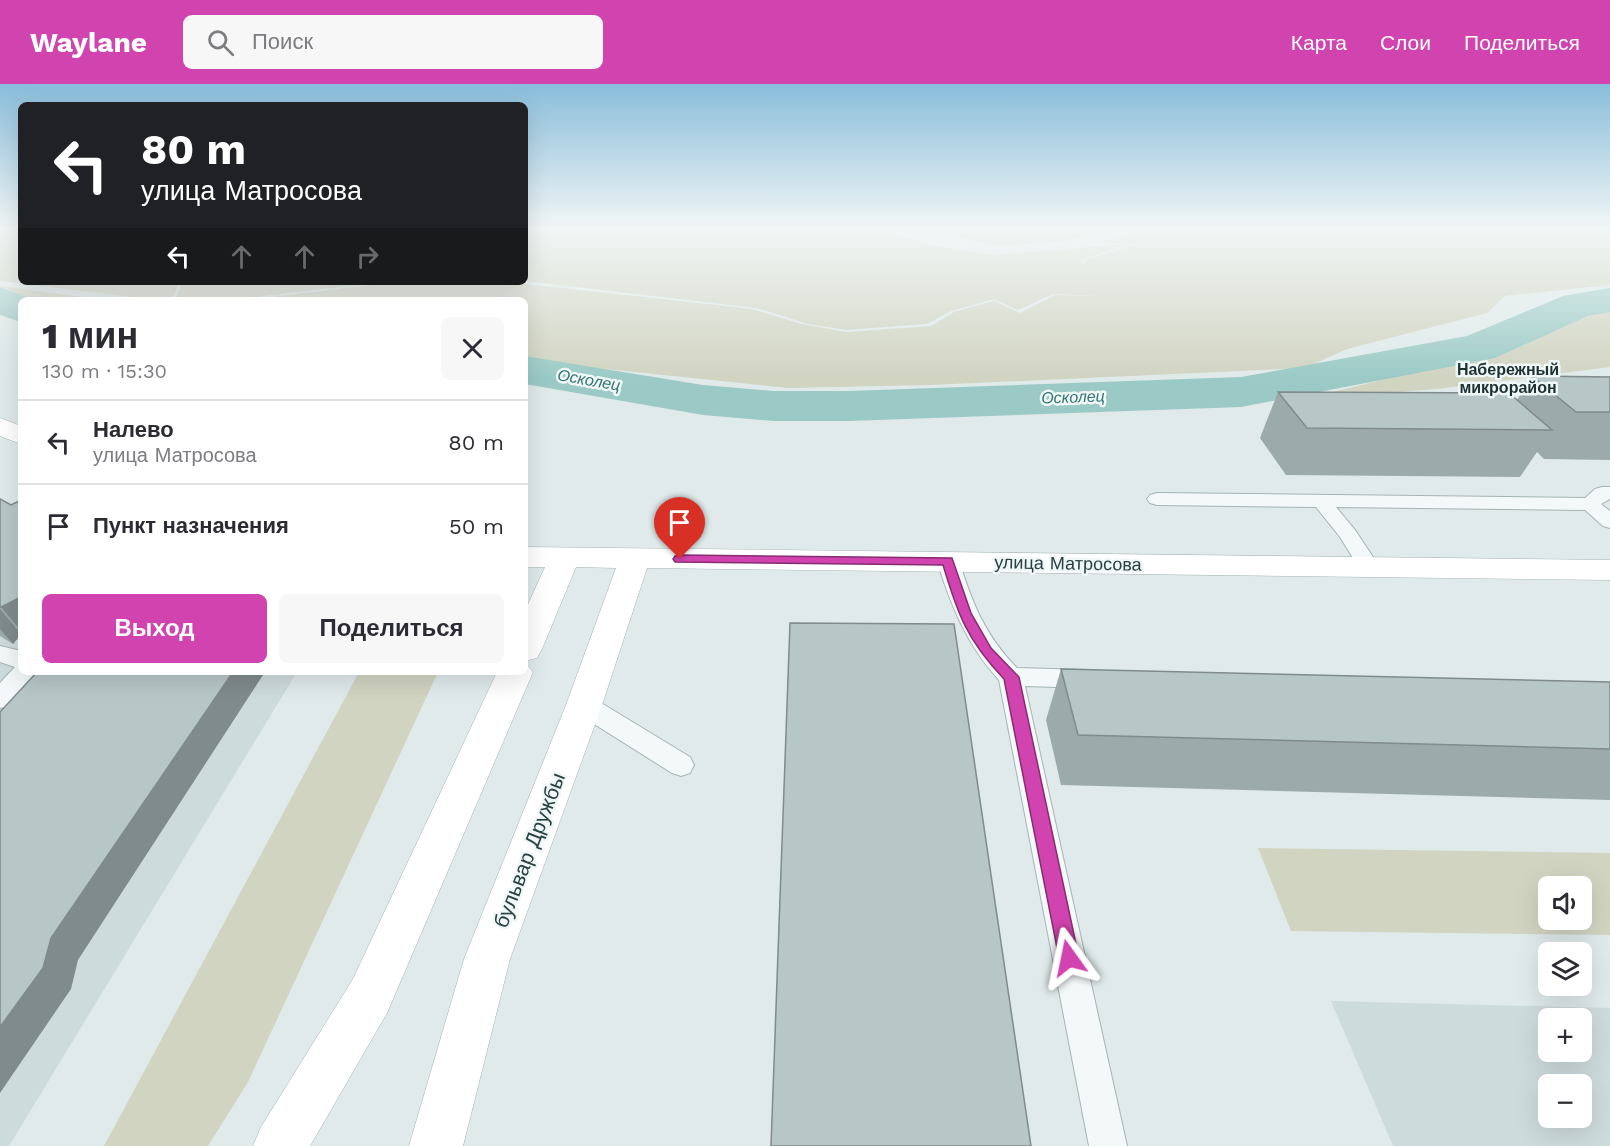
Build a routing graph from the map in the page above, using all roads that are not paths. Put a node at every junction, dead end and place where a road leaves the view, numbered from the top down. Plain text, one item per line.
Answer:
1 (0, 426) edge
2 (18, 435) edge
3 (1610, 493) edge
4 (1157, 499) dead end
5 (1322, 502) junction
6 (1590, 504) junction
7 (1610, 522) edge
8 (528, 557) edge
9 (565, 558) junction
10 (635, 558) junction
11 (948, 561) junction
12 (1368, 566) junction
13 (1610, 570) edge
14 (528, 642) edge
15 (0, 654) edge
16 (18, 659) edge
17 (22, 675) edge
18 (513, 675) edge
19 (1011, 677) junction
20 (1119, 680) edge
21 (0, 699) edge
22 (584, 705) junction
23 (681, 765) dead end
24 (280, 1146) edge
25 (436, 1146) edge
26 (1108, 1146) edge

1 - 2 main road
3 - 6 lane
4 - 5 lane
5 - 6 lane
5 - 12 lane
6 - 7 lane
8 - 9 main road, улица Матросова
9 - 10 main road, улица Матросова
9 - 14 main road
10 - 11 main road, улица Матросова
10 - 22 main road, бульвар Дружбы
11 - 12 main road, улица Матросова
11 - 19 lane
12 - 13 main road, улица Матросова
15 - 16 lane
17 - 21 lane
18 - 24 main road
19 - 20 lane
19 - 26 lane
22 - 23 lane
22 - 25 main road, бульвар Дружбы

